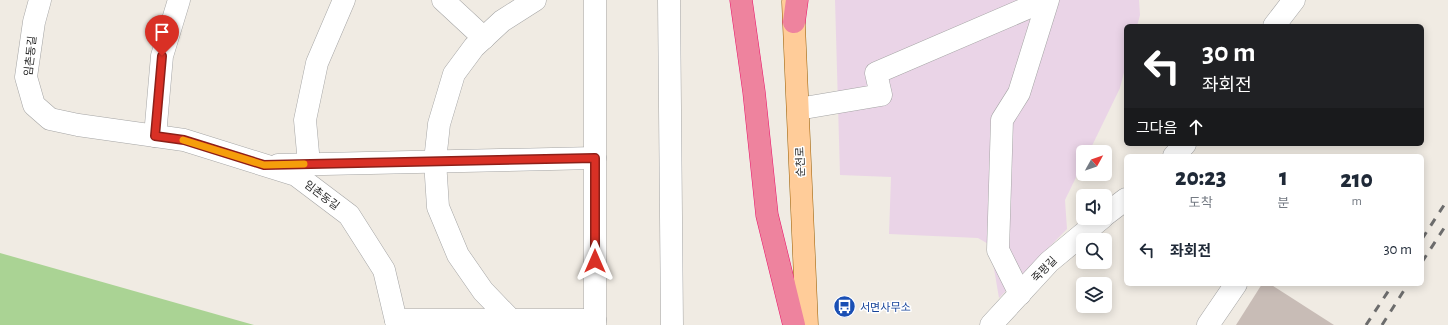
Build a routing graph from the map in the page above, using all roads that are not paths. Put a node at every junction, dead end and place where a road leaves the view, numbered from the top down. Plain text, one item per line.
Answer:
1 (40, 0) edge
2 (179, 0) edge
3 (344, 0) edge
4 (443, 0) edge
5 (535, 0) edge
6 (595, 0) edge
7 (669, 0) edge
8 (741, 0) edge
9 (793, 0) edge
10 (797, 0) edge
11 (1047, 0) edge
12 (1294, 0) edge
13 (794, 22) junction
14 (1276, 24) edge
15 (484, 38) junction
16 (798, 109) junction
17 (155, 136) junction
18 (1183, 146) edge
19 (1176, 154) edge
20 (595, 158) junction
21 (436, 161) junction
22 (308, 164) junction
23 (264, 165) junction
24 (1124, 201) edge
25 (1112, 210) edge
26 (1094, 225) edge
27 (1235, 286) edge
28 (1020, 294) junction
29 (512, 320) junction
30 (396, 322) edge
31 (595, 322) edge
32 (672, 325) edge
33 (794, 325) edge
34 (807, 325) edge
35 (991, 325) edge
36 (1208, 325) edge

1 - 17 street, 임촌동길
2 - 17 street
3 - 22 street, 임촌동길
4 - 15 street
5 - 15 street
6 - 20 street
7 - 32 street
8 - 33 highway
9 - 13 main road, 순천로
10 - 13 highway
11 - 16 street
11 - 28 street
12 - 14 street
13 - 16 main road, 순천로
15 - 21 street
16 - 34 main road, 순천로
17 - 23 street, 임촌동길
18 - 19 street
20 - 21 street
20 - 31 street
21 - 22 street
21 - 29 street
22 - 23 street
23 - 30 street, 임촌동길
24 - 25 street
26 - 28 street, 죽평길
27 - 36 street
28 - 35 street, 죽평길
29 - 30 street
29 - 31 street

